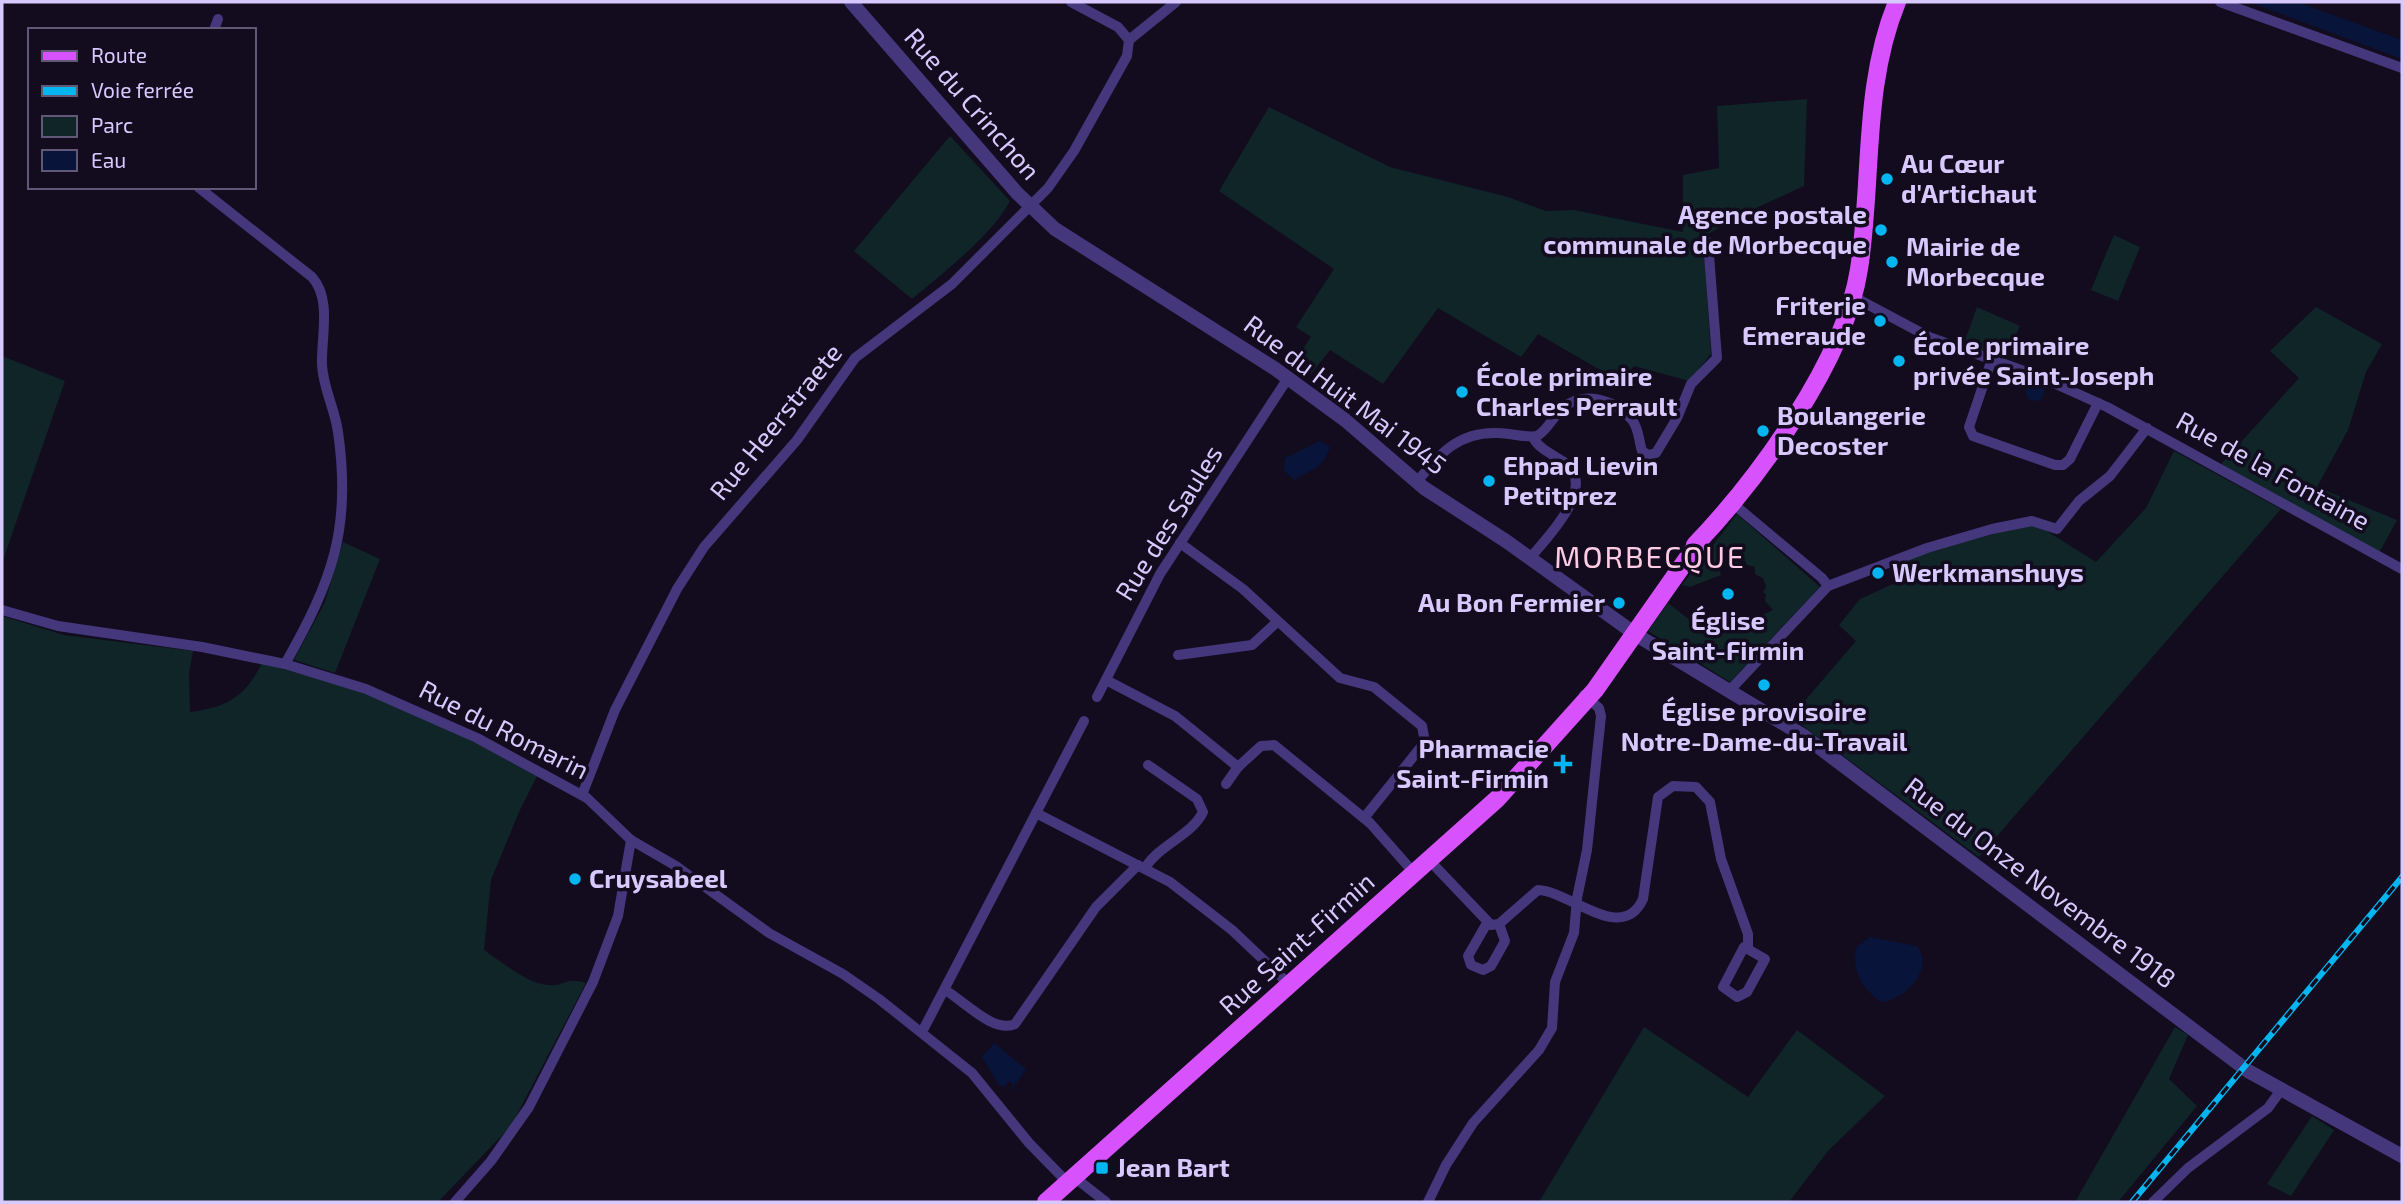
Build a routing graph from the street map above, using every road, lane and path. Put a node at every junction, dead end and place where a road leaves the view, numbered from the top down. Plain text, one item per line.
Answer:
1 (850, 2) edge
2 (1071, 2) edge
3 (1176, 2) edge
4 (1897, 2) edge
5 (2220, 2) edge
6 (1129, 40) junction
7 (2402, 68) edge
8 (201, 189) edge
9 (1030, 206) junction
10 (1708, 242) dead end
11 (1852, 296) junction
12 (1992, 359) junction
13 (1288, 378) junction
14 (2098, 403) junction
15 (2147, 428) junction
16 (1533, 437) junction
17 (1417, 482) junction
18 (1731, 502) junction
19 (1180, 543) junction
20 (1530, 558) junction
21 (2402, 569) edge
22 (1828, 586) junction
23 (2, 610) edge
24 (1277, 622) junction
25 (1632, 631) junction
26 (1178, 655) dead end
27 (285, 664) junction
28 (1106, 680) junction
29 (1730, 690) junction
30 (1097, 697) dead end
31 (1586, 697) junction
32 (1084, 720) dead end
33 (1149, 765) dead end
34 (1238, 767) junction
35 (1226, 784) dead end
36 (582, 795) junction
37 (1037, 813) junction
38 (1364, 818) junction
39 (631, 841) junction
40 (1430, 861) junction
41 (1142, 866) junction
42 (1415, 874) junction
43 (1576, 904) junction
44 (1487, 923) junction
45 (1499, 924) junction
46 (1748, 949) junction
47 (1290, 985) junction
48 (945, 990) junction
49 (922, 1032) junction
50 (2281, 1090) junction
51 (2402, 1156) edge
52 (1071, 1180) junction
53 (455, 1202) edge
54 (1046, 1202) edge
55 (1106, 1202) edge
56 (1428, 1202) edge
57 (2153, 1202) edge

1 - 9 street, Rue du Crinchon
2 - 6 street
3 - 6 street
4 - 11 main road, Rue Saint-Firmin
5 - 7 street
6 - 9 street, Rue Heerstraete
8 - 27 street
9 - 13 street, Rue du Huit Mai 1945
9 - 36 street, Rue Heerstraete
10 - 16 street
11 - 12 street, Rue de la Fontaine
11 - 18 main road, Rue Saint-Firmin
12 - 14 street, Rue de la Fontaine
12 - 14 street
13 - 17 street, Rue du Huit Mai 1945
13 - 19 street, Rue des Saules
14 - 15 street, Rue de la Fontaine
15 - 21 street, Rue de la Fontaine
15 - 22 street
16 - 17 street
16 - 20 street
17 - 20 street, Rue du Huit Mai 1945
18 - 22 street
18 - 25 main road, Rue Saint-Firmin
19 - 24 street
19 - 28 street, Rue des Saules
20 - 25 street, Rue du Huit Mai 1945
22 - 29 street
23 - 27 street, Rue du Romarin
24 - 26 street
24 - 38 street
25 - 29 street, Rue du Onze Novembre 1918
25 - 31 main road, Rue Saint-Firmin
27 - 36 street, Rue du Romarin
28 - 30 street, Rue des Saules
28 - 34 street
29 - 50 street, Rue du Onze Novembre 1918
31 - 40 main road, Rue Saint-Firmin
31 - 43 street
32 - 37 street
33 - 41 street
34 - 35 street
34 - 38 street
36 - 39 street, Rue du Romarin
37 - 41 street
37 - 48 street
38 - 42 street
39 - 49 street, Rue du Romarin
39 - 53 street
40 - 42 main road, Rue Saint-Firmin
40 - 44 street
41 - 47 street
41 - 48 street
42 - 47 main road, Rue Saint-Firmin
43 - 45 street
43 - 46 street
43 - 56 street
44 - 45 street
44 - 45 street
46 - 46 street
47 - 52 main road, Rue Saint-Firmin
48 - 49 street
49 - 52 street, Rue du Romarin
50 - 51 street, Rue du Onze Novembre 1918
50 - 57 street
52 - 54 main road, Rue Saint-Firmin
52 - 55 street, Rue du Romarin

